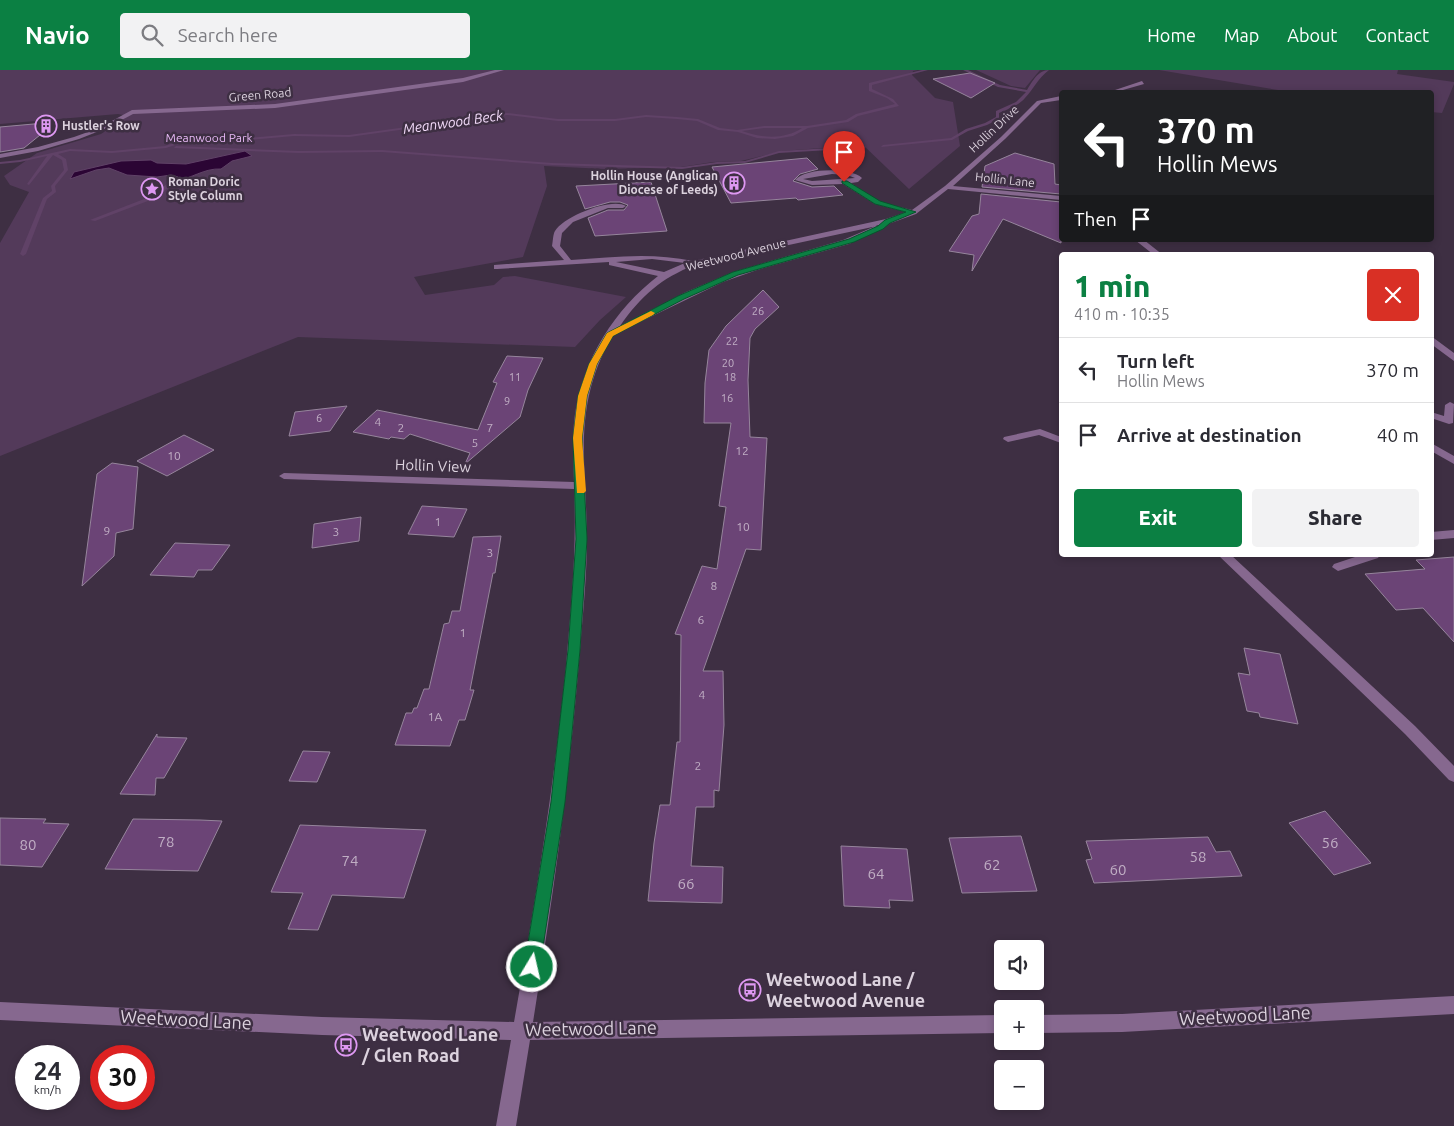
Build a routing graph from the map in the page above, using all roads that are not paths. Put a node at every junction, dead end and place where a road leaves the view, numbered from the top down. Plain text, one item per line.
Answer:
1 (501, 70) edge
2 (1142, 83) dead end
3 (1119, 90) edge
4 (1059, 98) edge
5 (0, 156) edge
6 (844, 182) junction
7 (947, 187) junction
8 (1059, 198) edge
9 (623, 206) dead end
10 (913, 212) junction
11 (888, 221) junction
12 (1142, 242) edge
13 (1155, 252) edge
14 (595, 260) junction
15 (568, 262) junction
16 (692, 263) junction
17 (497, 267) dead end
18 (665, 275) junction
19 (610, 334) junction
20 (1434, 341) edge
21 (1454, 358) edge
22 (1450, 405) dead end
23 (1434, 416) edge
24 (1008, 439) dead end
25 (1059, 439) edge
26 (1434, 448) edge
27 (1454, 461) edge
28 (284, 476) dead end
29 (580, 486) junction
30 (1454, 534) edge
31 (1434, 536) edge
32 (1226, 557) edge
33 (1368, 557) edge
34 (1338, 567) dead end
35 (1454, 776) edge
36 (1454, 1005) edge
37 (0, 1010) edge
38 (994, 1024) edge
39 (1044, 1024) edge
40 (522, 1031) junction
41 (506, 1126) edge

1 - 5 street, Green Road
2 - 3 street
4 - 7 street, Hollin Drive
6 - 6 street
6 - 10 street
7 - 8 street, Hollin Lane
7 - 10 street, Weetwood Avenue
9 - 15 street
10 - 11 street, Weetwood Avenue
11 - 16 street, Weetwood Avenue
11 - 19 street, Weetwood Avenue
12 - 13 street
14 - 15 street
14 - 16 street
14 - 18 street
15 - 17 street
16 - 18 street, Weetwood Avenue
18 - 19 street, Weetwood Avenue
19 - 29 street, Weetwood Avenue
20 - 21 street
22 - 23 street
24 - 25 street
26 - 27 street
28 - 29 street, Hollin View
29 - 40 street, Weetwood Avenue
30 - 31 street
32 - 35 street
33 - 34 street
36 - 39 street, Weetwood Lane
37 - 40 street, Weetwood Lane
38 - 40 street, Weetwood Lane
40 - 41 street, Weetwood Avenue

